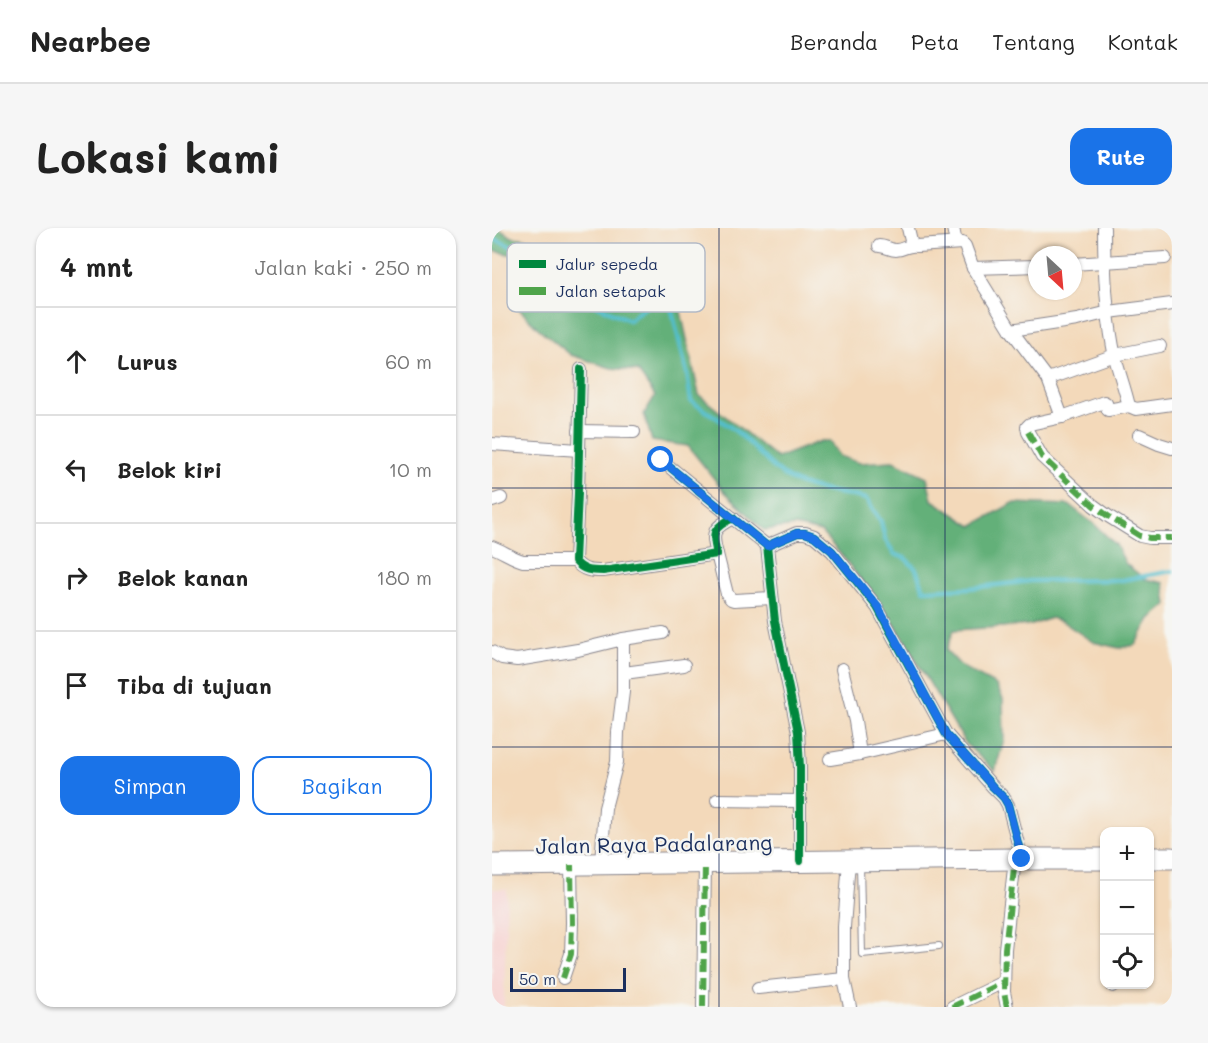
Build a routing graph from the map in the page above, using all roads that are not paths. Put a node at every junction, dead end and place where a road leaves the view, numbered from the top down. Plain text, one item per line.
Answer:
1 (908, 228) edge
2 (953, 228) edge
3 (1104, 228) edge
4 (956, 243) junction
5 (912, 245) junction
6 (879, 246) dead end
7 (1165, 258) dead end
8 (1104, 263) junction
9 (1082, 264) edge
10 (1028, 266) edge
11 (973, 268) junction
12 (1172, 304) edge
13 (1109, 312) junction
14 (1011, 330) junction
15 (1160, 346) dead end
16 (1115, 355) junction
17 (581, 369) dead end
18 (1048, 379) junction
19 (1172, 404) edge
20 (1130, 405) junction
21 (1062, 417) junction
22 (579, 431) junction
23 (634, 432) dead end
24 (1139, 435) dead end
25 (492, 444) edge
26 (1172, 448) edge
27 (579, 450) junction
28 (661, 460) dead end
29 (733, 518) junction
30 (1172, 538) edge
31 (767, 546) junction
32 (492, 547) edge
33 (717, 554) junction
34 (575, 561) junction
35 (772, 598) junction
36 (663, 633) dead end
37 (623, 639) junction
38 (492, 652) edge
39 (684, 665) dead end
40 (842, 669) dead end
41 (624, 673) junction
42 (946, 734) junction
43 (860, 754) junction
44 (830, 759) dead end
45 (717, 800) dead end
46 (799, 801) junction
47 (1154, 858) edge
48 (1172, 858) edge
49 (1018, 859) junction
50 (1100, 859) edge
51 (800, 861) junction
52 (854, 861) junction
53 (705, 863) junction
54 (601, 864) junction
55 (492, 865) edge
56 (571, 865) junction
57 (939, 946) dead end
58 (563, 978) dead end
59 (844, 979) junction
60 (1003, 982) junction
61 (758, 988) dead end
62 (703, 1007) edge
63 (850, 1007) edge
64 (952, 1007) edge
65 (1007, 1007) edge

1 - 5 street
2 - 4 street
3 - 8 street
4 - 5 street
4 - 11 street
5 - 6 street
7 - 8 street
8 - 9 street
8 - 13 street
10 - 11 street
11 - 14 street
12 - 13 street
13 - 14 street
13 - 16 street
14 - 18 street
15 - 16 street
16 - 18 street
16 - 20 street
17 - 22 street
18 - 21 street
19 - 20 street
20 - 21 street
21 - 30 street
22 - 23 street
22 - 27 street
24 - 26 street
25 - 27 street
27 - 34 street
28 - 29 street
29 - 31 street
29 - 33 street
31 - 35 street
31 - 42 street
32 - 34 street
33 - 34 street
33 - 35 street
35 - 46 street
36 - 37 street
37 - 38 street
37 - 41 street
39 - 41 street
40 - 43 street
41 - 54 street
42 - 43 street
42 - 49 street
43 - 44 street
45 - 46 street
46 - 51 street
47 - 48 highway
49 - 50 highway, Jalan Raya Padalarang
49 - 52 highway, Jalan Raya Padalarang
49 - 60 street
51 - 52 highway, Jalan Raya Padalarang
51 - 53 highway, Jalan Raya Padalarang
52 - 57 lane
52 - 59 street
53 - 54 highway, Jalan Raya Padalarang
53 - 62 street
54 - 56 highway, Jalan Raya Padalarang
55 - 56 highway, Jalan Raya Padalarang
56 - 58 street
59 - 61 street
59 - 63 street
60 - 64 street
60 - 65 street

